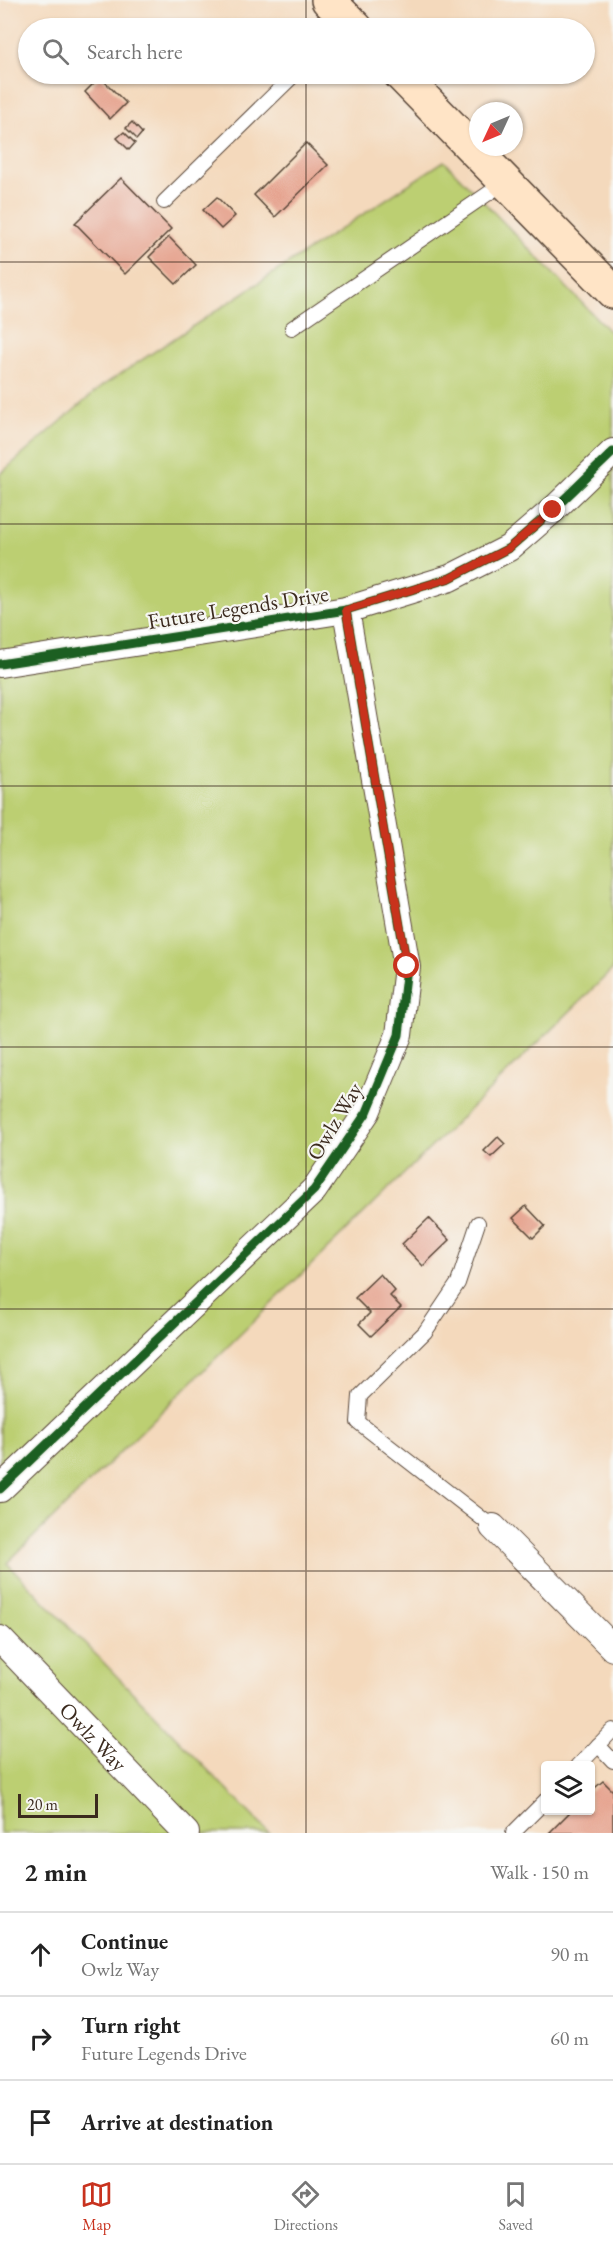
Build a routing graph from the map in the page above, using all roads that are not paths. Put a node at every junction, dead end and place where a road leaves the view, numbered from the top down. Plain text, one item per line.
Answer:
1 (285, 84) edge
2 (410, 84) edge
3 (505, 182) junction
4 (164, 202) dead end
5 (613, 292) edge
6 (292, 328) dead end
7 (613, 452) edge
8 (346, 610) junction
9 (0, 664) edge
10 (478, 1223) dead end
11 (0, 1489) edge
12 (493, 1527) joint
13 (0, 1639) edge
14 (613, 1648) edge
15 (613, 1730) edge
16 (598, 1745) junction
17 (583, 1761) edge
18 (613, 1761) edge
19 (541, 1805) edge
20 (186, 1833) edge
21 (513, 1833) edge

1 - 4 lane
2 - 3 street
3 - 5 street
3 - 6 lane
7 - 8 street, Future Legends Drive
8 - 9 street, Future Legends Drive
8 - 11 street, Owlz Way
10 - 12 lane
12 - 14 street
13 - 20 street, Owlz Way
15 - 16 lane
16 - 17 lane
16 - 18 lane
19 - 21 lane

